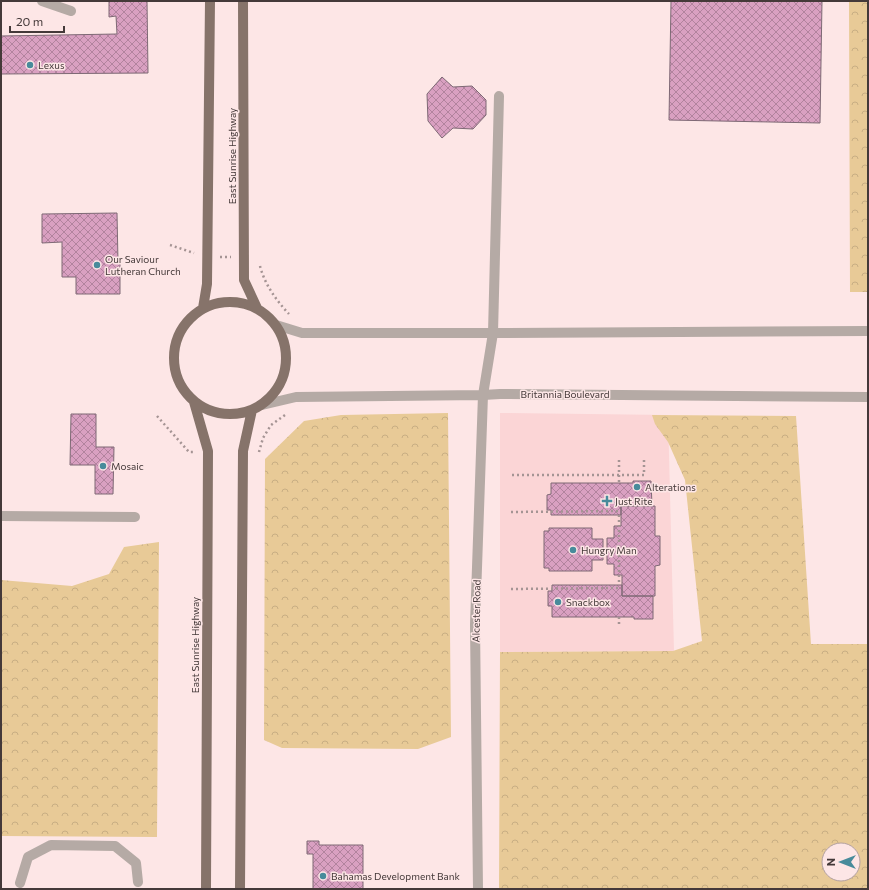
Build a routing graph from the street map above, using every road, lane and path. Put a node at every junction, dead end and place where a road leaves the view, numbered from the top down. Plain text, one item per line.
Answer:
1 (42, 1) edge
2 (210, 1) edge
3 (243, 1) edge
4 (71, 11) dead end
5 (499, 96) dead end
6 (203, 308) junction
7 (257, 308) junction
8 (276, 326) junction
9 (868, 331) edge
10 (493, 333) junction
11 (483, 395) junction
12 (868, 397) edge
13 (194, 402) junction
14 (262, 405) junction
15 (252, 410) junction
16 (619, 460) dead end
17 (644, 460) dead end
18 (512, 475) dead end
19 (619, 475) junction
20 (619, 483) dead end
21 (619, 511) dead end
22 (511, 512) dead end
23 (619, 515) dead end
24 (1, 516) edge
25 (135, 517) dead end
26 (511, 589) dead end
27 (619, 617) dead end
28 (619, 625) dead end
29 (138, 882) dead end
30 (20, 883) dead end
31 (206, 889) edge
32 (240, 889) edge
33 (478, 889) edge

1 - 4 street
2 - 6 main road
3 - 7 main road, East Sunrise Highway
5 - 10 street, Alcester Road
6 - 7 main road
6 - 13 main road
7 - 8 main road
8 - 10 street
8 - 14 main road
9 - 10 street
10 - 11 street, Alcester Road
11 - 12 street, Britannia Boulevard
11 - 14 street, Britannia Boulevard
11 - 33 street, Alcester Road
13 - 15 main road
13 - 31 main road, East Sunrise Highway
14 - 15 main road
15 - 32 main road
16 - 19 path
17 - 19 path
18 - 19 path
19 - 20 path
21 - 22 path
23 - 26 path
24 - 25 street
27 - 28 path
29 - 30 street

